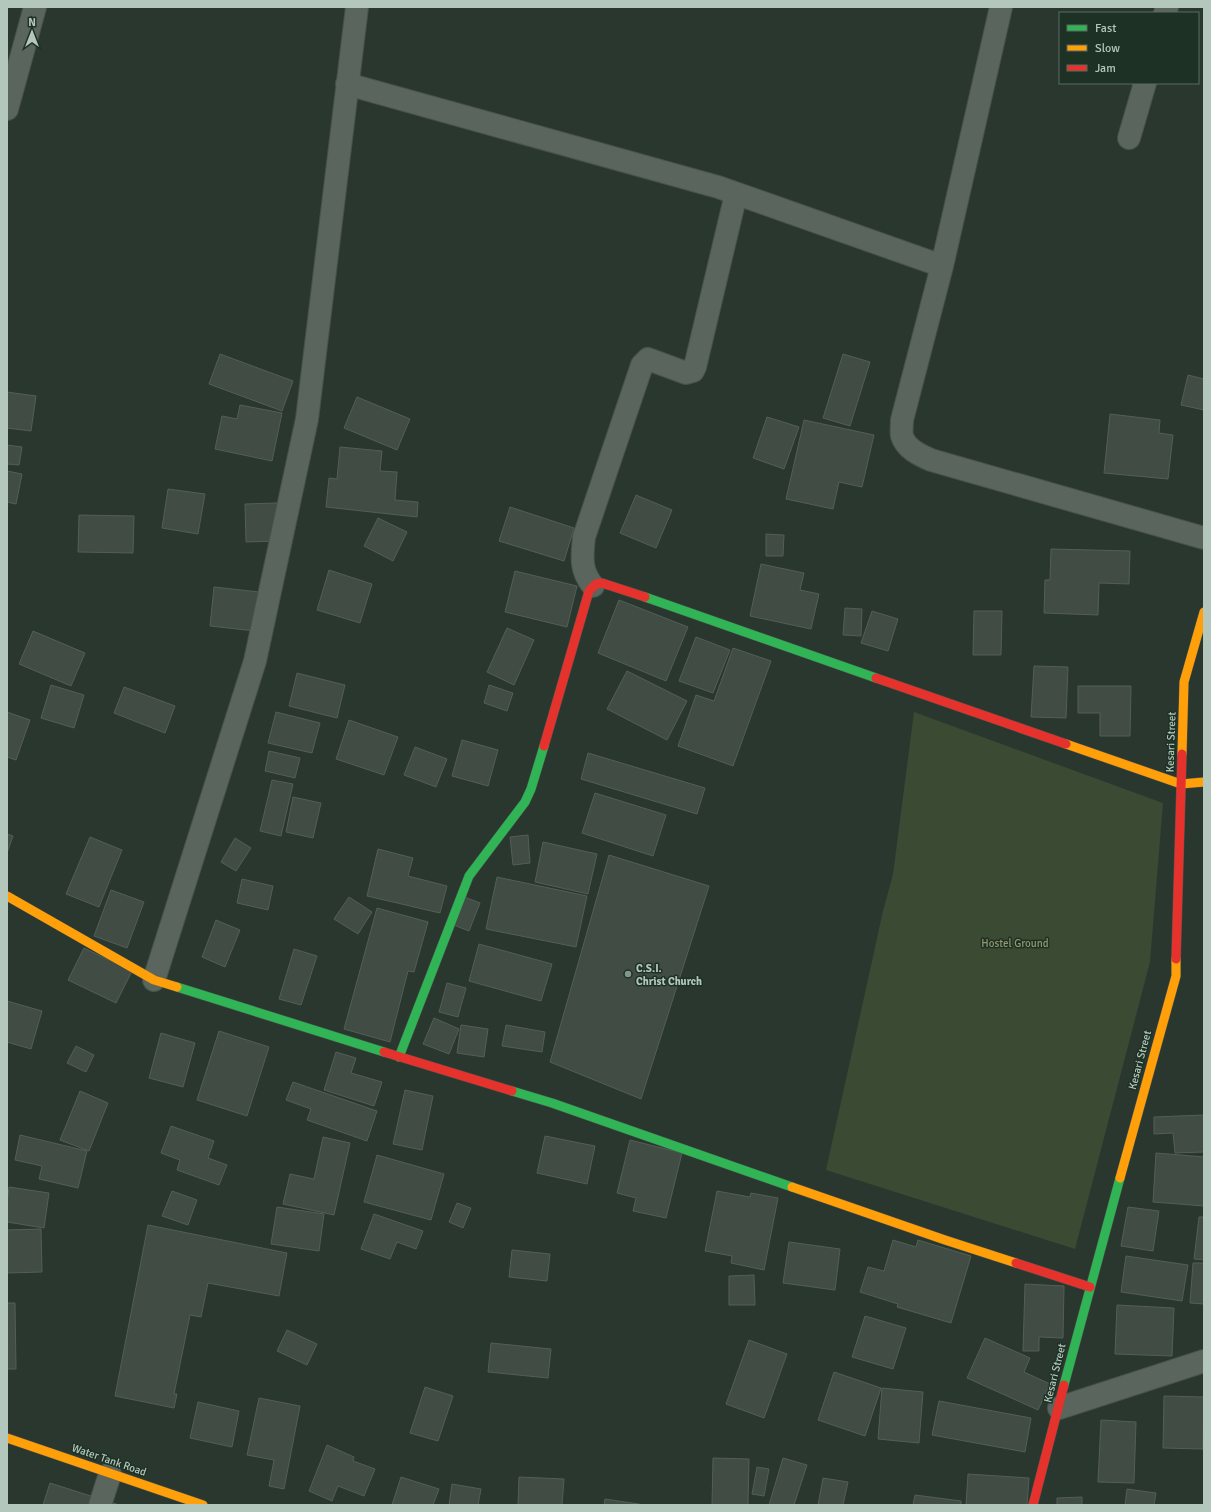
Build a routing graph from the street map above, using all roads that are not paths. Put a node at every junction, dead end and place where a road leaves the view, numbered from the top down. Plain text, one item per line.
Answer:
1 (35, 7) edge
2 (357, 7) edge
3 (1001, 7) edge
4 (347, 84) junction
5 (1145, 84) edge
6 (7, 109) edge
7 (1129, 138) dead end
8 (736, 194) junction
9 (942, 266) junction
10 (1204, 538) edge
11 (593, 586) junction
12 (1204, 612) edge
13 (1204, 782) edge
14 (1181, 784) junction
15 (7, 896) edge
16 (154, 980) junction
17 (399, 1057) junction
18 (1090, 1287) junction
19 (1204, 1361) edge
20 (1059, 1408) junction
21 (7, 1438) edge
22 (110, 1474) junction
23 (100, 1505) edge
24 (203, 1505) edge
25 (1033, 1505) edge

1 - 6 street
2 - 4 street
3 - 9 street
4 - 8 street
4 - 16 street
5 - 7 street
8 - 9 street
8 - 11 street
9 - 10 street
11 - 14 street
11 - 17 street
12 - 14 street, Kesari Street
13 - 14 street
14 - 18 street, Kesari Street
15 - 16 street
16 - 17 street
17 - 18 street
18 - 20 street, Kesari Street
19 - 20 street
20 - 25 street, Kesari Street
21 - 22 street, Water Tank Road
22 - 23 street
22 - 24 street, Water Tank Road

